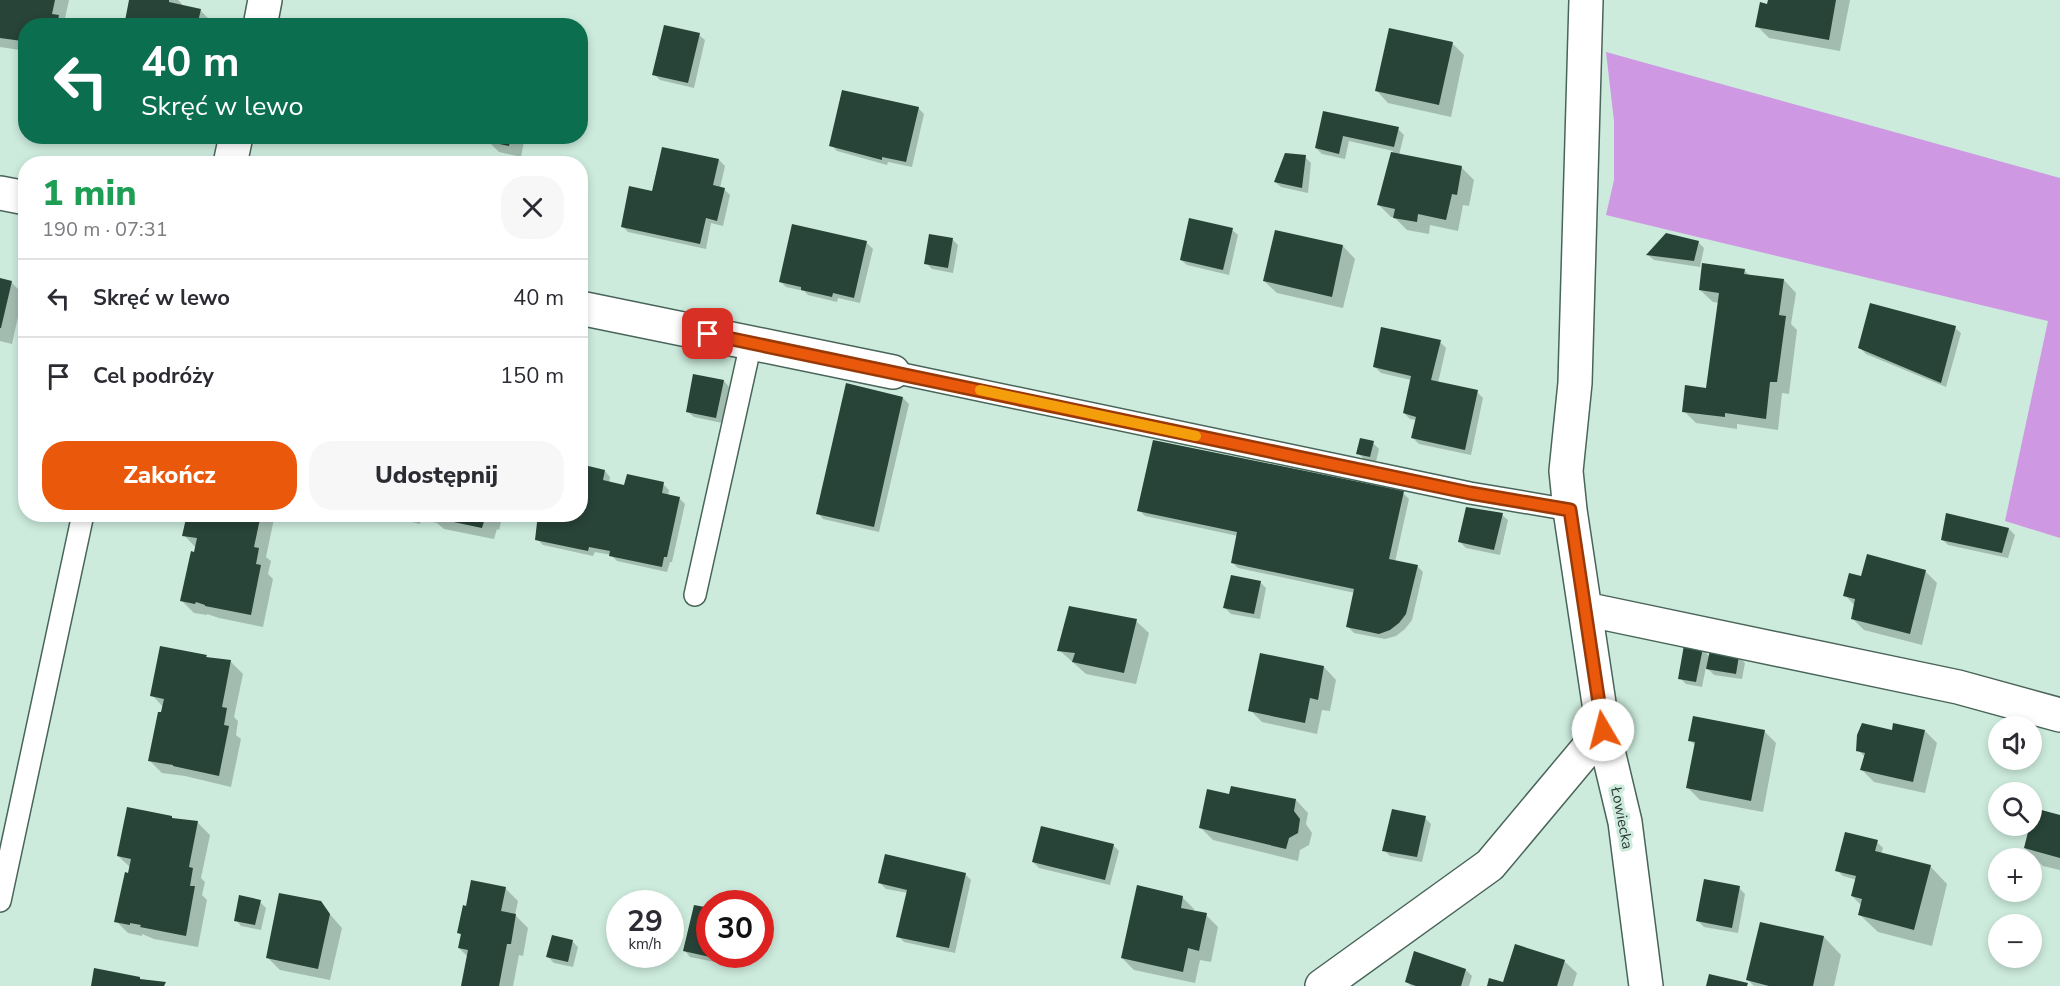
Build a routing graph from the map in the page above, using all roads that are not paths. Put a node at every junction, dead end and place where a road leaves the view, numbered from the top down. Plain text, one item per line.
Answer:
1 (265, 0) edge
2 (1586, 0) edge
3 (262, 18) edge
4 (0, 193) edge
5 (18, 196) edge
6 (588, 310) edge
7 (751, 343) junction
8 (893, 372) joint
9 (1570, 510) junction
10 (81, 522) edge
11 (695, 596) dead end
12 (1585, 609) junction
13 (2060, 715) edge
14 (1603, 730) junction
15 (0, 901) edge
16 (1322, 986) edge
17 (1646, 986) edge

1 - 3 street
2 - 9 street, Łowiecka
4 - 5 street
6 - 7 street
7 - 8 street
7 - 11 lane
8 - 9 lane
9 - 12 street, Łowiecka
10 - 15 lane
12 - 13 street
12 - 14 street, Łowiecka
14 - 16 street
14 - 17 street, Łowiecka

